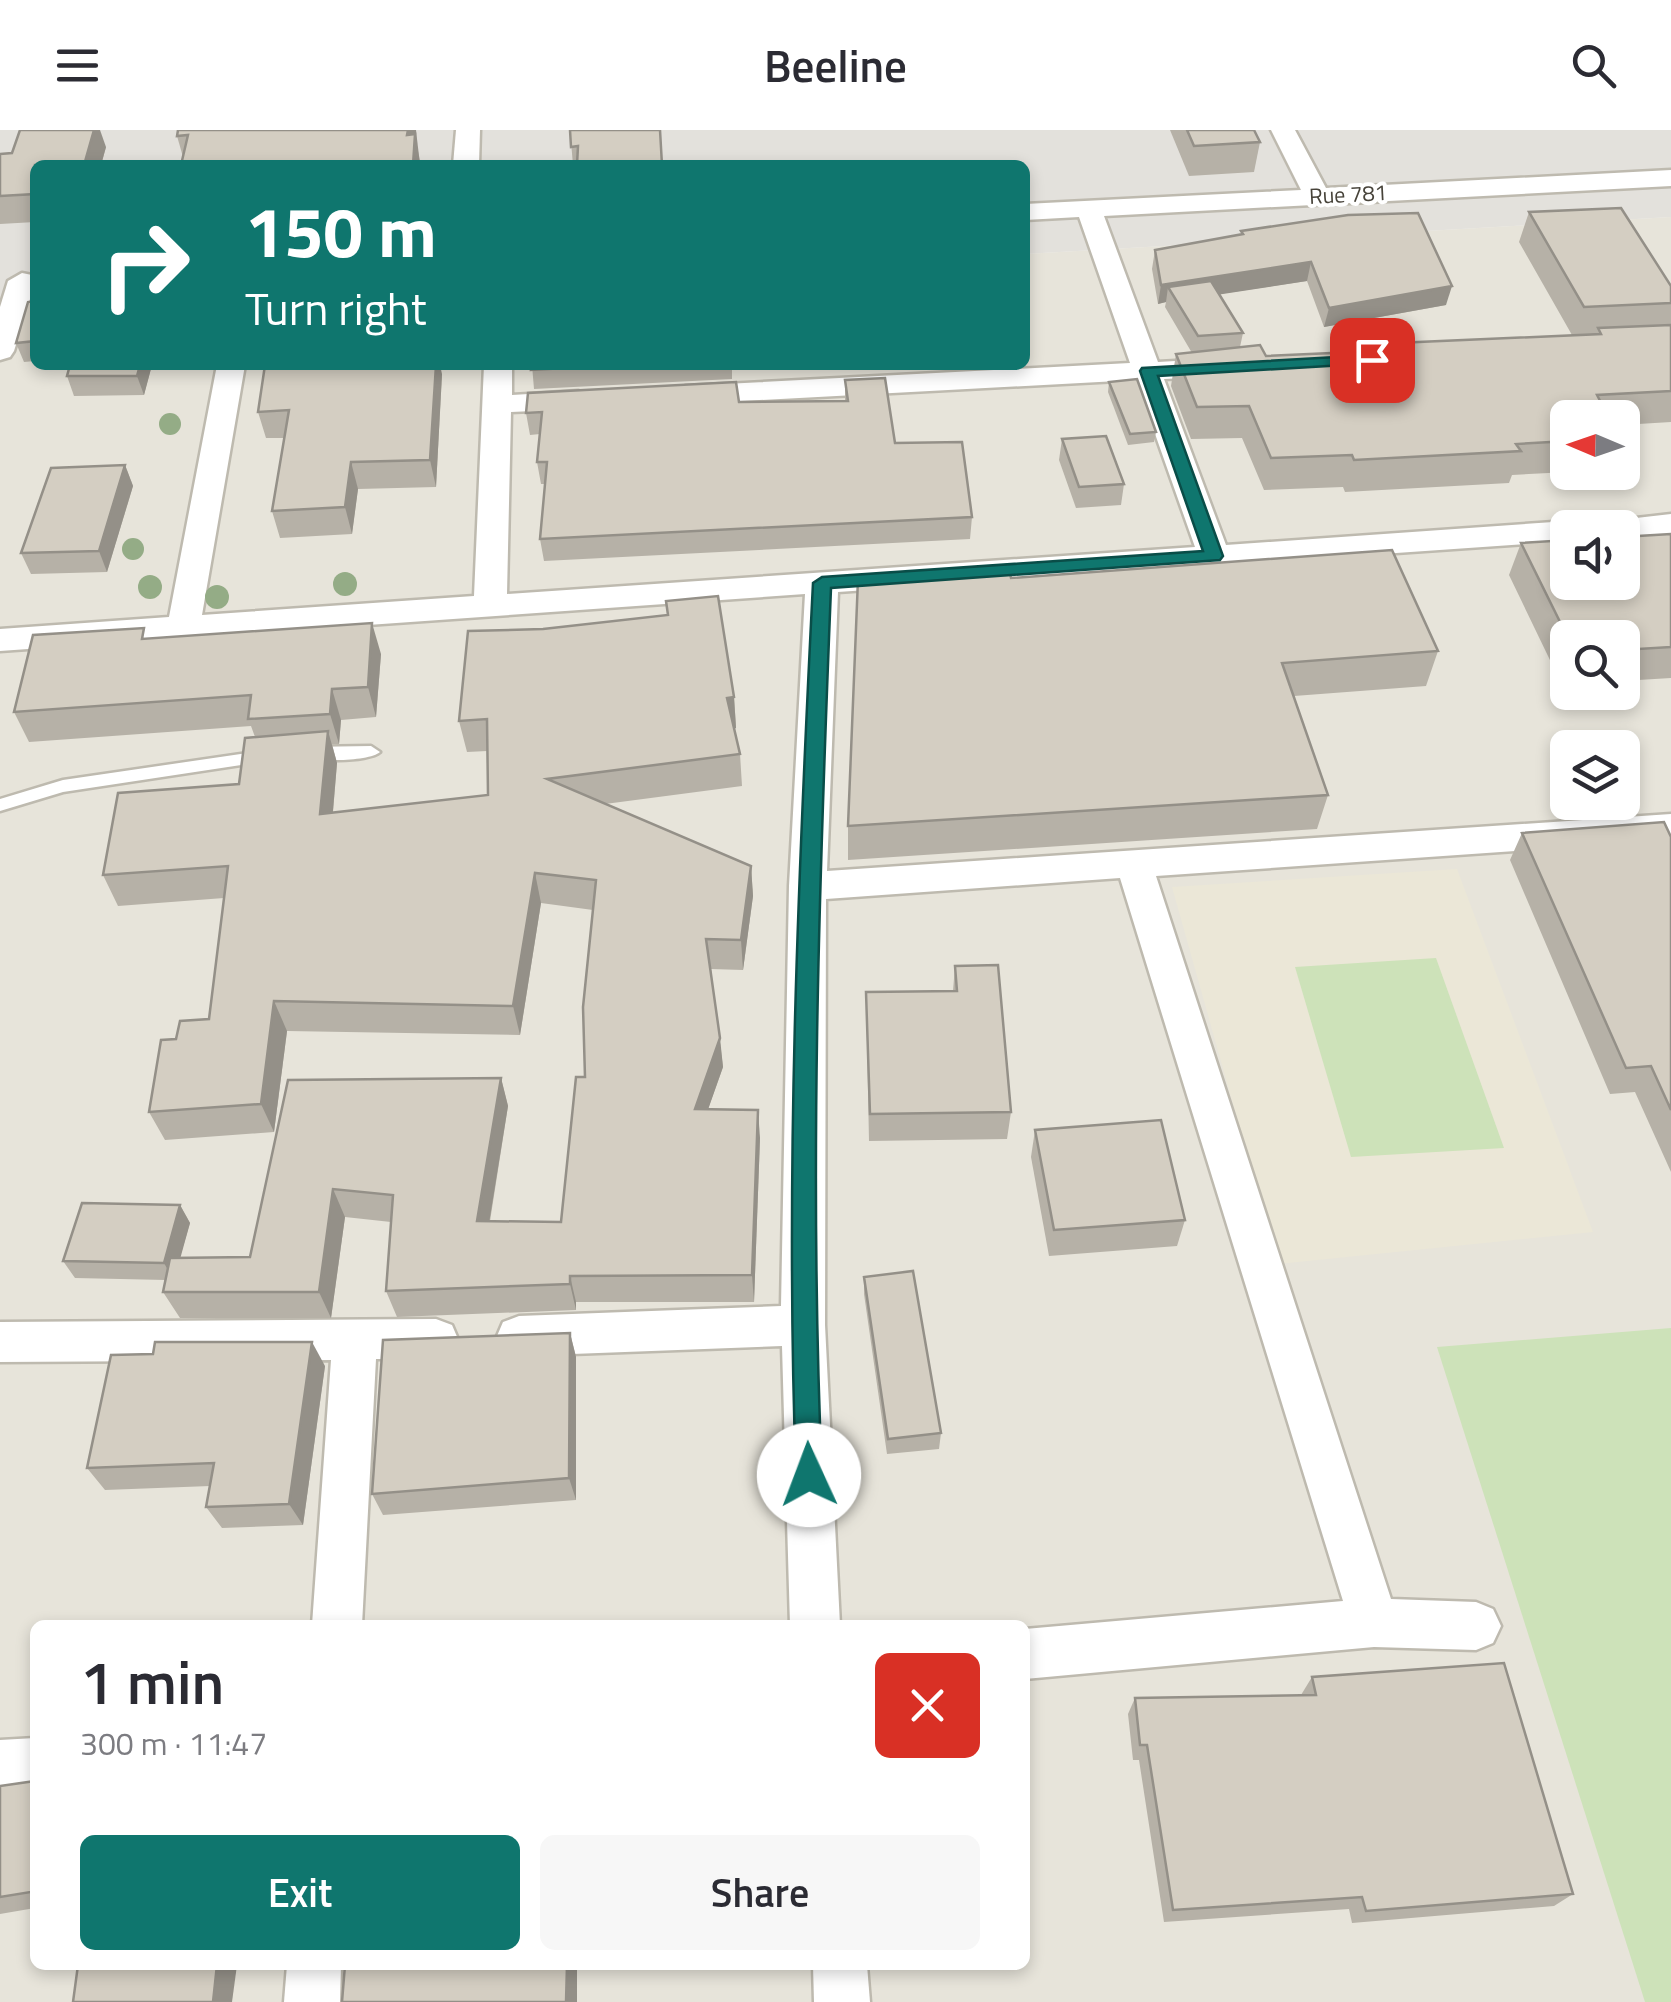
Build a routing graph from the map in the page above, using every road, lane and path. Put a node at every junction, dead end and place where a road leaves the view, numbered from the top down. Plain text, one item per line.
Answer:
1 (468, 130) edge
2 (1283, 130) edge
3 (466, 160) edge
4 (1671, 178) edge
5 (1317, 196) junction
6 (1088, 207) junction
7 (1030, 212) edge
8 (19, 281) edge
9 (0, 351) edge
10 (1264, 365) edge
11 (231, 370) edge
12 (498, 370) edge
13 (1148, 371) junction
14 (655, 396) edge
15 (615, 398) edge
16 (497, 404) junction
17 (1671, 524) edge
18 (1640, 526) edge
19 (1550, 532) edge
20 (1214, 556) junction
21 (822, 583) junction
22 (490, 606) junction
23 (184, 627) junction
24 (0, 640) edge
25 (371, 752) dead end
26 (0, 805) edge
27 (1671, 827) edge
28 (1134, 864) junction
29 (808, 886) junction
30 (803, 1326) junction
31 (0, 1342) edge
32 (355, 1342) junction
33 (336, 1620) edge
34 (815, 1620) edge
35 (1374, 1622) junction
36 (1476, 1626) dead end
37 (1030, 1654) edge
38 (30, 1764) edge
39 (0, 1766) edge
40 (314, 1970) edge
41 (840, 1970) edge
42 (312, 2002) edge
43 (842, 2002) edge

1 - 3 street
2 - 5 street
4 - 5 street, Rue 781
5 - 6 street, Rue 781
6 - 7 street, Rue 781
6 - 13 street
8 - 9 street
10 - 13 street
11 - 23 street
12 - 16 street
13 - 14 street
13 - 20 street
15 - 16 street
16 - 22 street
17 - 18 street
19 - 20 street
20 - 21 street
21 - 22 street
21 - 29 street
22 - 23 street
23 - 24 street
25 - 26 lane
27 - 28 street
28 - 29 street
28 - 35 street
29 - 30 street
30 - 32 street
30 - 34 street
31 - 32 street
32 - 33 street
35 - 36 street
35 - 37 street
38 - 39 street
40 - 42 street
41 - 43 street

